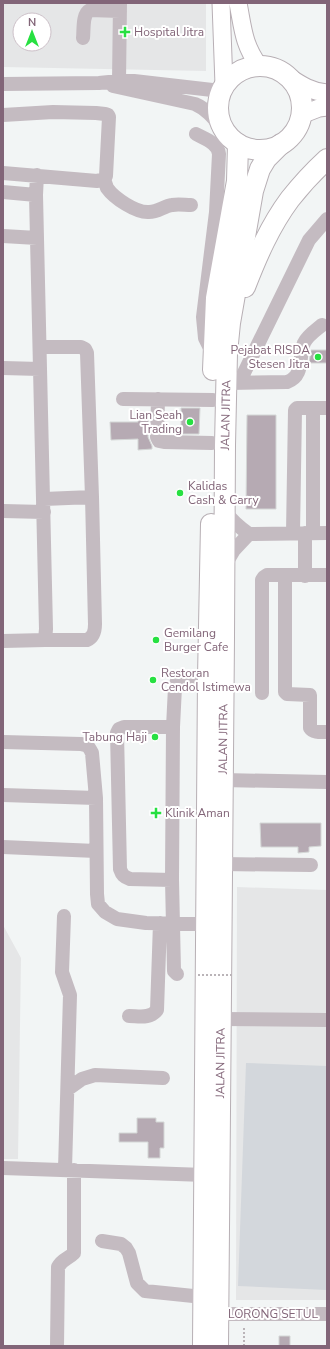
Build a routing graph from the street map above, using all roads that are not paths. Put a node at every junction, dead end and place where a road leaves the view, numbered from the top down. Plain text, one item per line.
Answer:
1 (221, 3) edge
2 (238, 3) edge
3 (120, 7) edge
4 (83, 38) dead end
5 (259, 66) junction
6 (289, 77) junction
7 (119, 81) junction
8 (99, 83) junction
9 (3, 84) edge
10 (222, 88) junction
11 (327, 93) edge
12 (327, 107) edge
13 (3, 115) edge
14 (301, 115) junction
15 (196, 134) dead end
16 (232, 139) junction
17 (281, 144) junction
18 (327, 159) edge
19 (3, 173) edge
20 (37, 175) junction
21 (105, 178) junction
22 (3, 192) edge
23 (36, 195) junction
24 (191, 205) dead end
25 (327, 219) edge
26 (3, 236) edge
27 (37, 238) junction
28 (230, 323) junction
29 (322, 325) dead end
30 (40, 347) junction
31 (214, 356) junction
32 (3, 368) edge
33 (40, 369) junction
34 (232, 383) junction
35 (123, 399) dead end
36 (158, 399) junction
37 (213, 400) junction
38 (313, 408) junction
39 (327, 408) edge
40 (212, 443) junction
41 (294, 463) junction
42 (312, 463) junction
43 (92, 497) junction
44 (44, 505) junction
45 (224, 510) junction
46 (3, 511) edge
47 (304, 533) junction
48 (327, 533) edge
49 (249, 534) junction
50 (224, 566) junction
51 (327, 575) edge
52 (285, 576) junction
53 (305, 576) junction
54 (45, 640) junction
55 (3, 641) edge
56 (208, 677) junction
57 (262, 693) dead end
58 (172, 727) junction
59 (327, 732) edge
60 (3, 742) edge
61 (223, 780) junction
62 (327, 782) edge
63 (3, 795) edge
64 (96, 798) junction
65 (3, 847) edge
66 (96, 851) junction
67 (222, 864) junction
68 (311, 865) dead end
69 (172, 880) junction
70 (64, 916) dead end
71 (167, 923) junction
72 (206, 924) junction
73 (177, 974) dead end
74 (129, 1016) dead end
75 (220, 1019) junction
76 (327, 1020) edge
77 (163, 1078) dead end
78 (68, 1089) junction
79 (3, 1168) edge
80 (70, 1169) junction
81 (205, 1175) junction
82 (102, 1240) dead end
83 (204, 1297) junction
84 (218, 1314) junction
85 (327, 1314) edge
86 (57, 1346) edge
87 (203, 1346) edge
88 (218, 1346) edge

1 - 10 main road
2 - 5 main road
3 - 4 street
3 - 7 street
5 - 6 highway
5 - 10 highway
6 - 11 main road
6 - 14 highway
7 - 8 street
7 - 10 street
8 - 9 street
8 - 16 street
10 - 16 highway
12 - 14 main road
13 - 21 street
14 - 17 highway
15 - 31 street
16 - 17 highway
16 - 31 highway, JALAN JITRA
17 - 28 highway, JALAN JITRA
18 - 28 highway
19 - 20 street
20 - 21 street
20 - 23 street
21 - 24 street
22 - 23 street
23 - 27 street
25 - 34 street
26 - 27 street
27 - 30 street
28 - 34 highway, JALAN JITRA
29 - 34 street
30 - 33 street
30 - 43 street
31 - 37 highway, JALAN JITRA
32 - 33 street
33 - 44 street
34 - 45 highway, JALAN JITRA
35 - 36 street
36 - 37 street
36 - 40 street
37 - 40 highway, JALAN JITRA
38 - 39 street
38 - 41 street
38 - 42 street
40 - 56 highway, JALAN JITRA
41 - 42 street
41 - 47 street
42 - 47 street
43 - 44 street
43 - 54 street
44 - 46 street
44 - 54 street
45 - 49 street
45 - 50 highway, JALAN JITRA
47 - 48 street
47 - 49 street
47 - 53 street
49 - 50 street
50 - 61 highway, JALAN JITRA
51 - 53 street
52 - 53 street
52 - 57 street
52 - 59 street
54 - 55 street
56 - 58 street
56 - 72 highway, JALAN JITRA
58 - 69 street
58 - 69 street
60 - 64 street
61 - 62 street
61 - 67 highway, JALAN JITRA
63 - 64 street
64 - 66 street
65 - 66 street
66 - 71 street
67 - 68 street
67 - 75 highway, JALAN JITRA
69 - 71 street
70 - 78 street
71 - 72 street
71 - 73 street
71 - 74 street
72 - 81 highway, JALAN JITRA
75 - 76 street
75 - 84 highway, JALAN JITRA
77 - 78 street
78 - 80 street
79 - 80 street
80 - 81 street
80 - 86 street
81 - 83 highway, JALAN JITRA
82 - 83 street
83 - 87 highway, JALAN JITRA
84 - 85 street, LORONG SETUL
84 - 88 highway, JALAN JITRA

